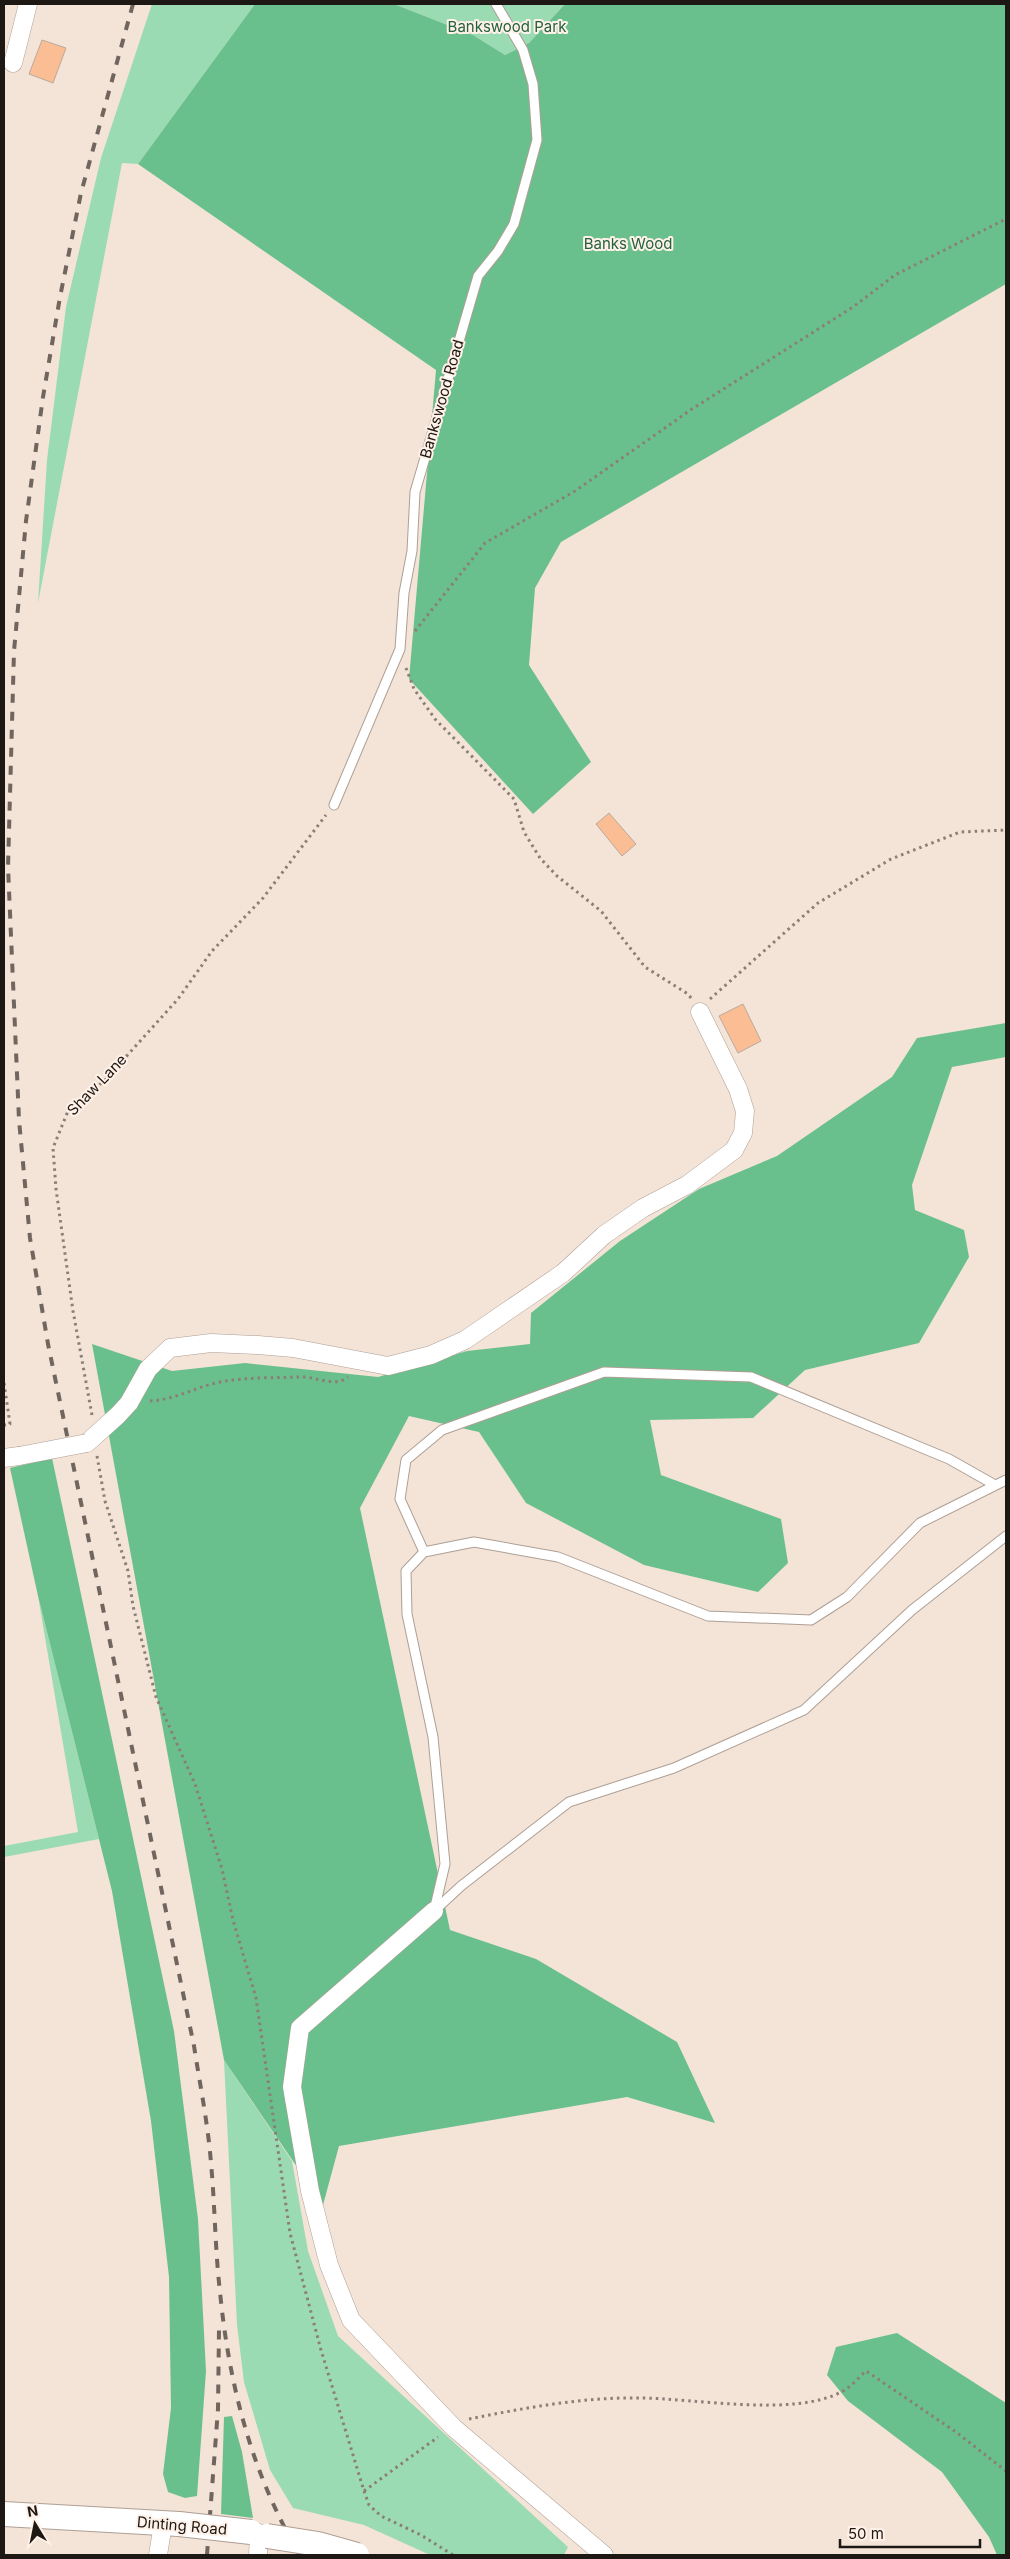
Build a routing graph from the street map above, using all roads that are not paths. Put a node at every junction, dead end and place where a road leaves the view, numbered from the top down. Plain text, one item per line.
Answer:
1 (28, 4) edge
2 (496, 4) edge
3 (13, 63) dead end
4 (334, 805) road end
5 (700, 1012) road end
6 (11, 1457) edge
7 (1006, 1480) edge
8 (995, 1486) junction
9 (1006, 1536) edge
10 (424, 1552) junction
11 (434, 1911) junction
12 (4, 2514) edge
13 (171, 2524) junction
14 (259, 2539) edge
15 (158, 2555) edge
16 (358, 2555) edge
17 (604, 2555) edge

1 - 3 street
2 - 4 lane, Bankswood Road
5 - 6 street, bridge
7 - 8 lane
8 - 10 lane
8 - 10 lane
9 - 11 lane
10 - 11 lane
11 - 17 street
12 - 13 street, Dinting Road
13 - 14 street, Dinting Road, bridge
13 - 15 street
14 - 16 street, Dinting Road, bridge

